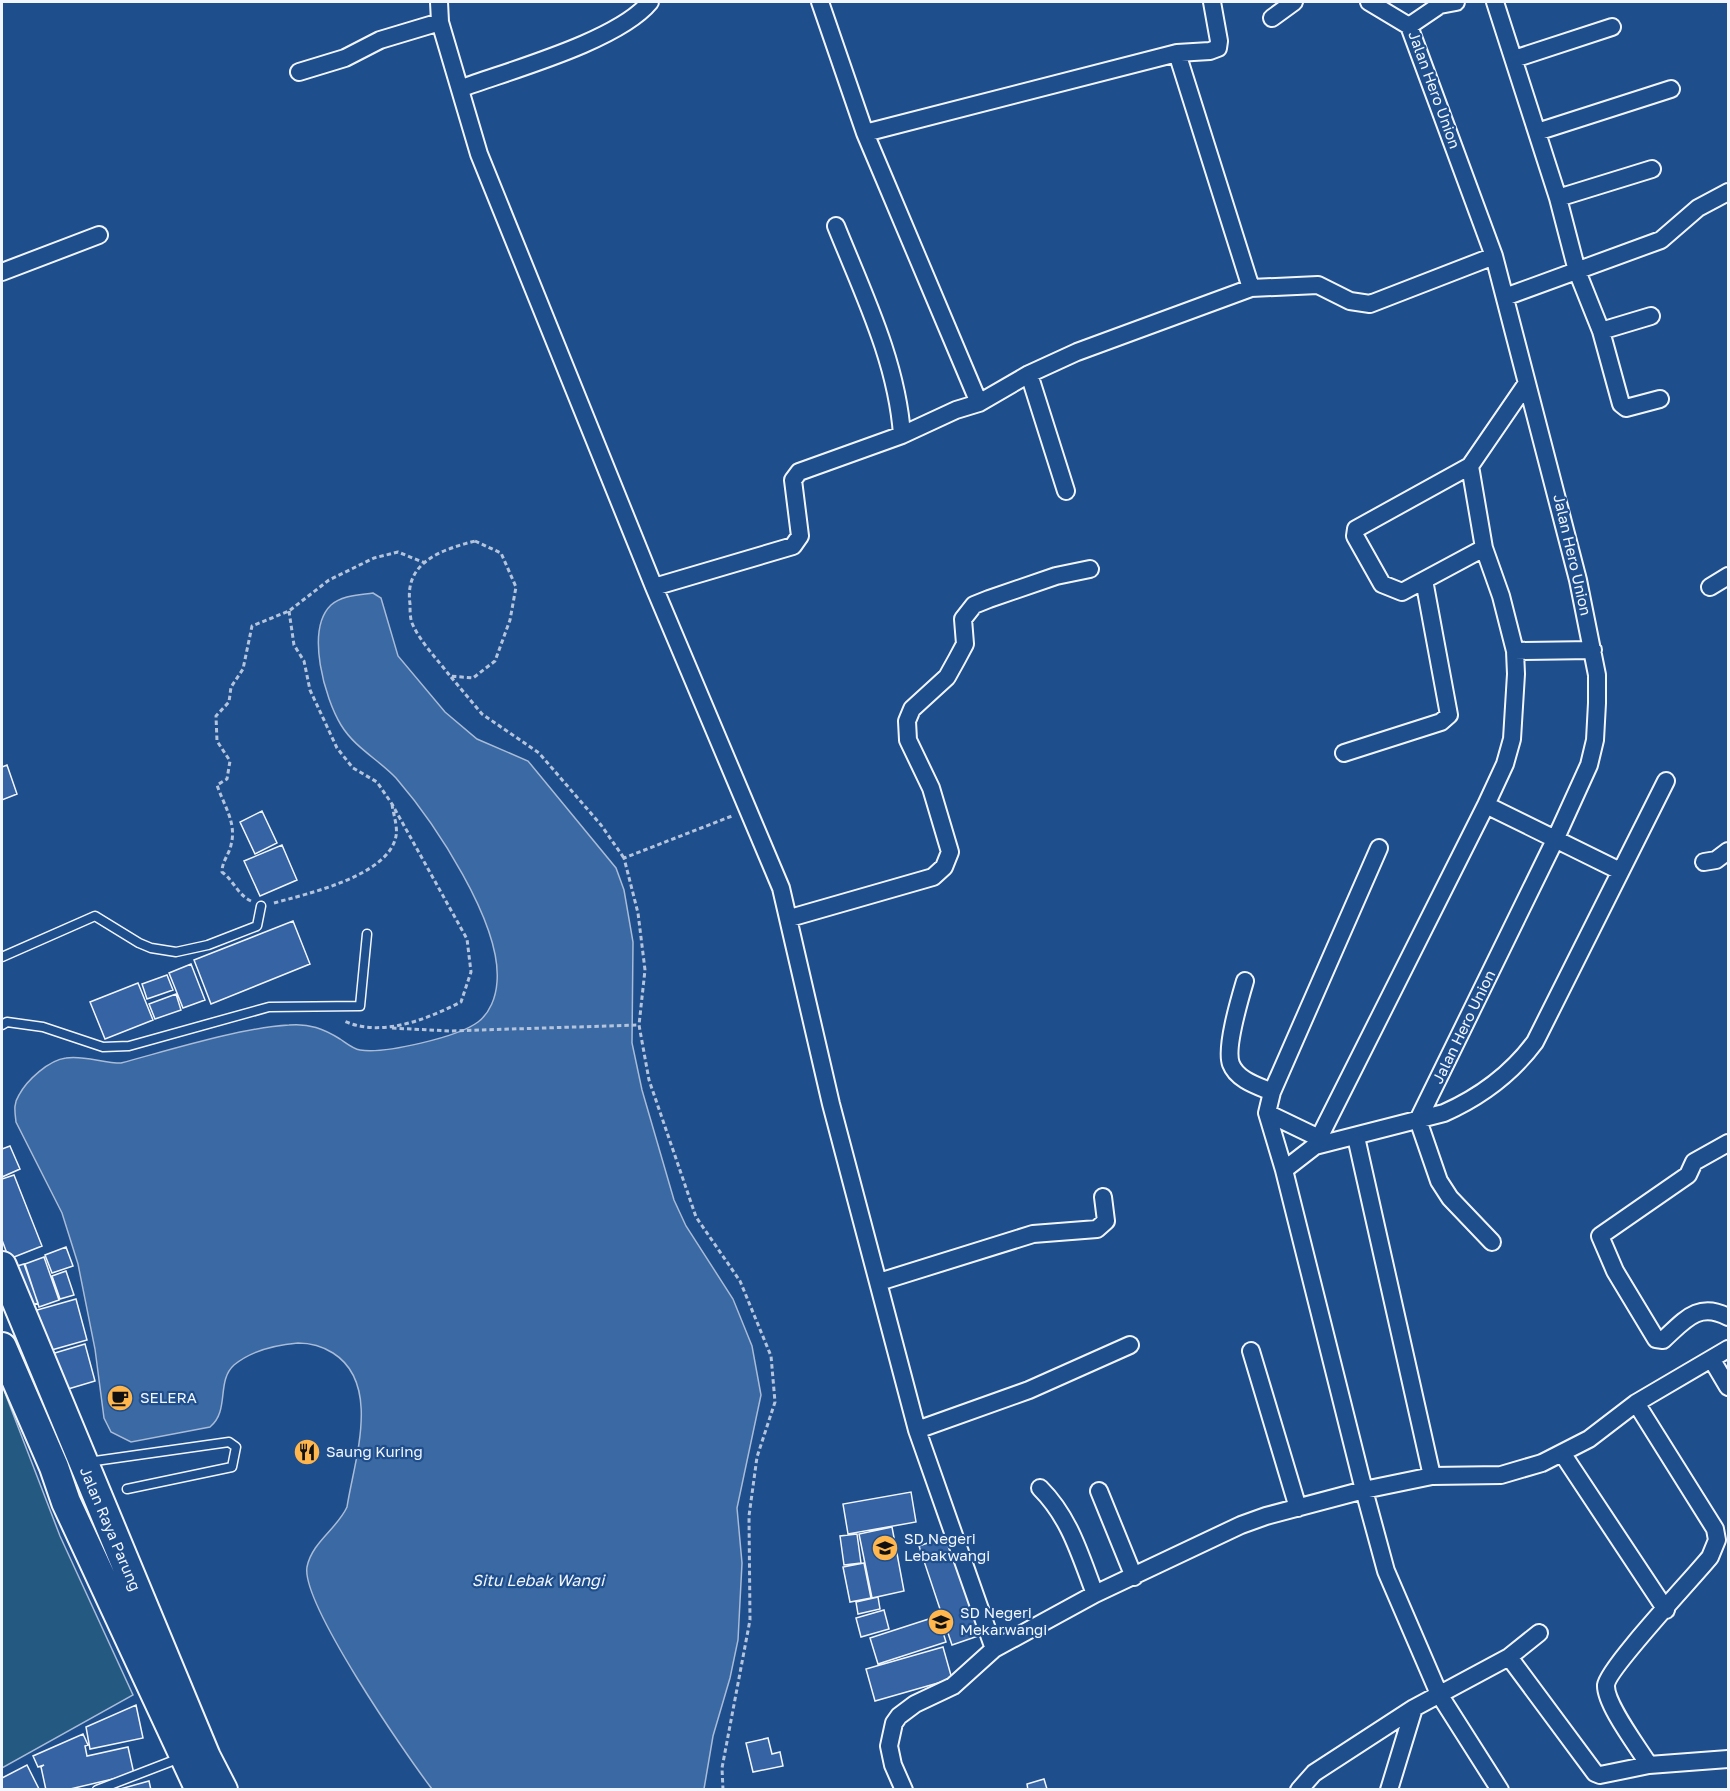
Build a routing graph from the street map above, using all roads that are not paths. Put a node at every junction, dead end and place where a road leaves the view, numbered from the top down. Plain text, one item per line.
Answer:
1 (439, 2) edge
2 (650, 2) edge
3 (820, 2) edge
4 (1212, 2) edge
5 (1294, 2) edge
6 (1369, 2) edge
7 (1456, 2) edge
8 (1495, 2) edge
9 (1439, 3) edge
10 (1272, 18) dead end
11 (440, 22) junction
12 (1409, 26) junction
13 (1612, 27) dead end
14 (1177, 53) junction
15 (1514, 60) junction
16 (299, 72) dead end
17 (462, 88) junction
18 (1671, 89) dead end
19 (1537, 132) junction
20 (865, 133) junction
21 (1652, 169) dead end
22 (1728, 192) edge
23 (1558, 198) junction
24 (836, 226) dead end
25 (99, 235) dead end
26 (1494, 256) junction
27 (1577, 271) junction
28 (2, 272) edge
29 (1251, 288) junction
30 (1504, 297) junction
31 (1651, 316) dead end
32 (1601, 331) junction
33 (1029, 374) junction
34 (1527, 383) junction
35 (1660, 399) dead end
36 (979, 403) junction
37 (902, 435) junction
38 (1470, 466) junction
39 (1066, 491) dead end
40 (1484, 548) junction
41 (1090, 569) dead end
42 (1728, 576) edge
43 (1424, 580) junction
44 (1710, 586) dead end
45 (654, 587) junction
46 (1593, 650) junction
47 (1515, 651) junction
48 (1344, 753) dead end
49 (1666, 781) dead end
50 (1486, 805) junction
51 (1556, 840) junction
52 (1379, 848) dead end
53 (1728, 851) edge
54 (1704, 862) dead end
55 (1620, 872) junction
56 (261, 906) road end
57 (790, 918) junction
58 (367, 934) dead end
59 (2, 957) edge
60 (1245, 981) dead end
61 (2, 1025) edge
62 (1272, 1092) junction
63 (1267, 1113) junction
64 (1418, 1120) junction
65 (1356, 1137) junction
66 (1317, 1142) junction
67 (1728, 1143) edge
68 (1284, 1170) junction
69 (1103, 1197) dead end
70 (1492, 1242) dead end
71 (2, 1266) edge
72 (879, 1282) junction
73 (1728, 1317) edge
74 (1130, 1345) dead end
75 (2, 1347) edge
76 (1728, 1349) edge
77 (1251, 1350) dead end
78 (1712, 1360) junction
79 (1728, 1387) edge
80 (1636, 1403) junction
81 (917, 1430) junction
82 (1562, 1453) junction
83 (68, 1465) junction
84 (1432, 1476) junction
85 (127, 1488) dead end
86 (1040, 1488) dead end
87 (1364, 1490) junction
88 (1099, 1491) dead end
89 (1298, 1508) junction
90 (1134, 1577) junction
91 (1095, 1594) junction
92 (1666, 1610) junction
93 (1539, 1633) dead end
94 (994, 1649) junction
95 (1509, 1657) junction
96 (1439, 1694) junction
97 (1414, 1708) junction
98 (183, 1756) junction
99 (1728, 1759) edge
100 (1649, 1765) junction
101 (1493, 1785) edge
102 (97, 1790) edge
103 (200, 1790) edge
104 (222, 1790) edge
105 (904, 1790) edge
106 (1299, 1790) edge
107 (1389, 1790) edge

1 - 11 street
2 - 17 street
3 - 20 street
4 - 14 street
5 - 10 street
6 - 12 street
7 - 9 street, Jalan Hero Union
8 - 15 street
9 - 12 street, Jalan Hero Union
11 - 16 street
11 - 17 street
12 - 26 street, Jalan Hero Union
13 - 15 street
14 - 20 street
14 - 29 street
15 - 19 street
17 - 45 street
18 - 19 street
19 - 23 street
20 - 36 street
21 - 23 street
22 - 27 street
23 - 27 street
24 - 37 street
25 - 28 street
26 - 29 street
26 - 30 street, Jalan Hero Union
27 - 30 street
27 - 32 street
29 - 33 street
30 - 34 street, Jalan Hero Union
31 - 32 street
32 - 35 street
33 - 36 street
33 - 39 street
34 - 38 street
34 - 46 street, Jalan Hero Union
36 - 37 street
37 - 45 street
38 - 40 street
38 - 43 street
40 - 43 street
40 - 47 street
41 - 57 street
42 - 44 street
43 - 48 street
45 - 57 street
46 - 47 street
46 - 51 street, Jalan Hero Union
47 - 50 street
49 - 55 street
50 - 51 street
50 - 66 street
51 - 55 street
51 - 64 street, Jalan Hero Union
52 - 62 street
53 - 54 street
55 - 64 street
56 - 59 lane
57 - 72 street
58 - 61 lane
60 - 62 street
62 - 63 street
63 - 66 street
63 - 68 street
64 - 65 street
64 - 70 street
65 - 66 street
65 - 84 street
66 - 68 street
67 - 73 street
68 - 87 street
69 - 72 street
71 - 83 highway, Jalan Raya Parung
72 - 81 street
74 - 81 street
75 - 83 highway, Jalan Raya Parung
76 - 78 street
77 - 89 street
78 - 79 street
78 - 80 street
80 - 82 street
80 - 92 street
81 - 94 street
82 - 84 street
82 - 92 street
83 - 85 lane
83 - 98 highway, Jalan Raya Parung
83 - 104 highway, Jalan Raya Parung
84 - 87 street
86 - 91 street
87 - 89 street
87 - 96 street
88 - 90 street
89 - 90 street
90 - 91 street
91 - 94 street
92 - 100 street
93 - 95 street
94 - 105 street
95 - 96 street
95 - 100 street
96 - 97 street
96 - 101 street
97 - 106 street
97 - 107 street
98 - 102 lane
98 - 103 highway, Jalan Raya Parung
99 - 100 street

